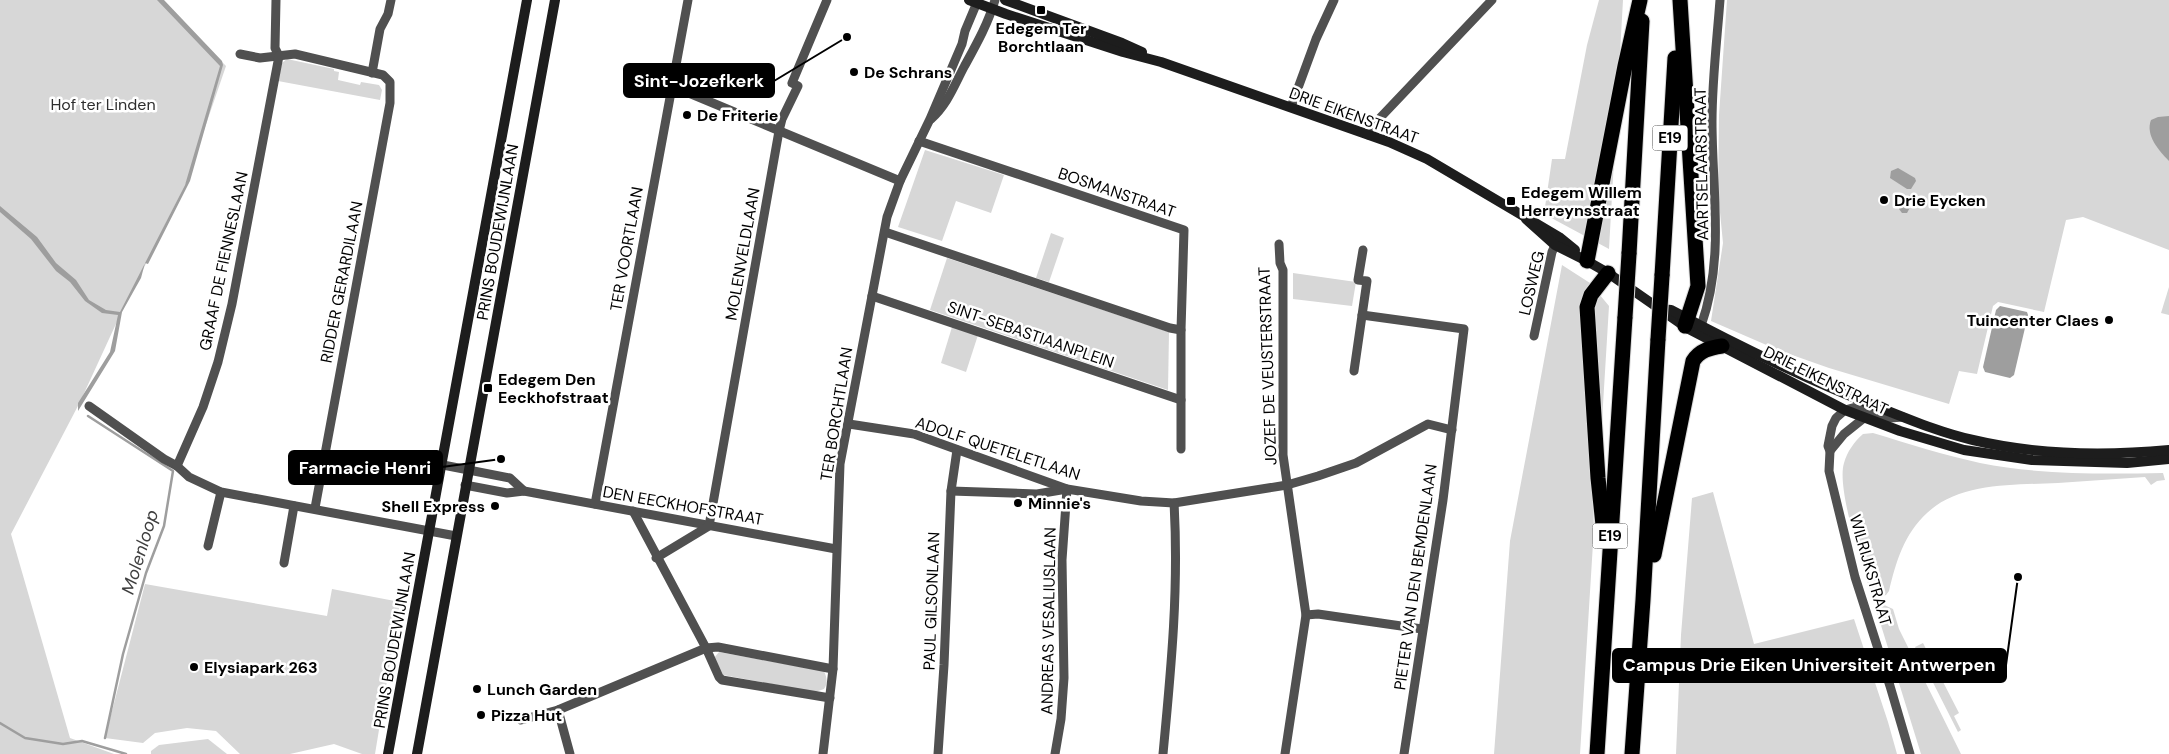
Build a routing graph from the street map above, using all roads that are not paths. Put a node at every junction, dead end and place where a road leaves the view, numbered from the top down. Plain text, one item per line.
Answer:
1 (276, 0) edge
2 (391, 0) edge
3 (527, 0) edge
4 (555, 0) edge
5 (688, 0) edge
6 (826, 0) edge
7 (1005, 0) edge
8 (1334, 0) edge
9 (1492, 0) edge
10 (1642, 0) edge
11 (1679, 0) edge
12 (1720, 0) edge
13 (975, 1) edge
14 (994, 5) edge
15 (240, 54) dead end
16 (279, 56) junction
17 (1161, 62) junction
18 (372, 73) junction
19 (672, 86) junction
20 (1291, 108) junction
21 (930, 119) junction
22 (779, 130) junction
23 (1368, 136) junction
24 (919, 141) junction
25 (900, 181) junction
26 (885, 232) junction
27 (1557, 241) junction
28 (1279, 244) dead end
29 (1363, 250) dead end
30 (1587, 260) junction
31 (1608, 274) junction
32 (872, 296) junction
33 (1362, 315) junction
34 (1692, 324) junction
35 (1181, 330) junction
36 (1534, 336) dead end
37 (1722, 346) junction
38 (1354, 371) dead end
39 (1820, 397) junction
40 (1181, 400) junction
41 (89, 406) dead end
42 (1845, 410) junction
43 (1904, 417) junction
44 (1864, 418) junction
45 (849, 424) junction
46 (1832, 426) junction
47 (1452, 430) junction
48 (1181, 449) dead end
49 (957, 450) junction
50 (2169, 450) edge
51 (1830, 451) junction
52 (2060, 452) junction
53 (2169, 459) edge
54 (2064, 462) junction
55 (443, 465) junction
56 (177, 466) junction
57 (471, 470) junction
58 (465, 485) junction
59 (1287, 485) junction
60 (1067, 489) junction
61 (524, 491) junction
62 (951, 491) junction
63 (221, 492) junction
64 (1174, 503) junction
65 (595, 504) junction
66 (294, 506) junction
67 (314, 508) junction
68 (633, 511) junction
69 (709, 526) junction
70 (429, 532) junction
71 (456, 536) junction
72 (208, 546) dead end
73 (836, 549) junction
74 (656, 558) junction
75 (1608, 561) junction
76 (284, 563) dead end
77 (1643, 600) junction
78 (1306, 615) junction
79 (1422, 629) junction
80 (706, 648) junction
81 (833, 669) junction
82 (830, 698) junction
83 (558, 710) junction
84 (521, 720) dead end
85 (388, 754) edge
86 (417, 754) edge
87 (570, 754) edge
88 (823, 754) edge
89 (938, 754) edge
90 (1055, 754) edge
91 (1163, 754) edge
92 (1285, 754) edge
93 (1404, 754) edge
94 (1597, 754) edge
95 (1632, 754) edge
96 (1910, 754) edge

1 - 16 street, GRAAF DE FIENNESLAAN
2 - 18 street
3 - 55 street, PRINS BOUDEWIJNLAAN
4 - 57 street, PRINS BOUDEWIJNLAAN
5 - 19 street, TER VOORTLAAN
6 - 22 street, MOLENVELDLAAN
7 - 17 street, DRIE EIKENSTRAAT
8 - 20 street
9 - 23 street
10 - 30 highway
10 - 75 highway, E19, bridge
11 - 34 highway
11 - 77 highway, E19, bridge
12 - 34 street, AARTSELAARSTRAAT
13 - 14 street, DRIE EIKENSTRAAT
13 - 21 street, TER BORCHTLAAN
14 - 17 street, DRIE EIKENSTRAAT
14 - 21 street, TER BORCHTLAAN
15 - 16 street
16 - 18 street
16 - 56 street, GRAAF DE FIENNESLAAN
17 - 20 street, DRIE EIKENSTRAAT
18 - 67 street, RIDDER GERARDILAAN
19 - 22 street
19 - 65 street, TER VOORTLAAN
20 - 23 street, DRIE EIKENSTRAAT
21 - 24 street, TER BORCHTLAAN
22 - 25 street
22 - 69 street, MOLENVELDLAAN
23 - 27 street, DRIE EIKENSTRAAT
24 - 25 street, TER BORCHTLAAN
24 - 35 street, BOSMANSTRAAT
25 - 26 street, TER BORCHTLAAN
26 - 32 street, TER BORCHTLAAN
26 - 35 street
27 - 30 street, DRIE EIKENSTRAAT
27 - 36 street, LOSWEG
28 - 59 street, JOZEF DE VEUSTERSTRAAT
29 - 33 street
30 - 31 street, DRIE EIKENSTRAAT
31 - 34 street, DRIE EIKENSTRAAT
31 - 75 highway
32 - 40 street, SINT-SEBASTIAANPLEIN
32 - 45 street, TER BORCHTLAAN
33 - 38 street
33 - 47 street, PIETER VAN DEN BEMDENLAAN
34 - 37 street, DRIE EIKENSTRAAT
34 - 43 street, DRIE EIKENSTRAAT
35 - 40 street, BOSMANSTRAAT
37 - 39 street, DRIE EIKENSTRAAT
37 - 77 highway
39 - 42 street, DRIE EIKENSTRAAT
39 - 46 street, WILRIJKSTRAAT
40 - 48 street, BOSMANSTRAAT
41 - 56 street
42 - 43 street
42 - 44 street, DRIE EIKENSTRAAT
42 - 46 street
43 - 52 street, DRIE EIKENSTRAAT
44 - 51 street
44 - 54 street, DRIE EIKENSTRAAT
45 - 49 street, ADOLF QUETELETLAAN
45 - 73 street, TER BORCHTLAAN
46 - 51 street, WILRIJKSTRAAT
47 - 59 street, ADOLF QUETELETLAAN
47 - 79 street, PIETER VAN DEN BEMDENLAAN
49 - 60 street, ADOLF QUETELETLAAN
49 - 62 street, PAUL GILSONLAAN
50 - 52 street, DRIE EIKENSTRAAT
51 - 96 street, WILRIJKSTRAAT
52 - 54 street
53 - 54 street, DRIE EIKENSTRAAT
55 - 57 street
55 - 70 street, PRINS BOUDEWIJNLAAN
56 - 63 street
57 - 58 street, PRINS BOUDEWIJNLAAN
57 - 61 street, DEN EECKHOFSTRAAT
58 - 61 street, DEN EECKHOFSTRAAT
58 - 71 street, PRINS BOUDEWIJNLAAN
59 - 64 street, ADOLF QUETELETLAAN
59 - 78 street, JOZEF DE VEUSTERSTRAAT
60 - 62 street
60 - 64 street, ADOLF QUETELETLAAN
60 - 90 street, ANDREAS VESALIUSLAAN
61 - 65 street, DEN EECKHOFSTRAAT
62 - 89 street, PAUL GILSONLAAN
63 - 66 street
63 - 72 street
64 - 91 street
65 - 68 street, DEN EECKHOFSTRAAT
66 - 67 street
66 - 76 street
67 - 70 street
68 - 69 street, DEN EECKHOFSTRAAT
68 - 74 street
69 - 73 street, DEN EECKHOFSTRAAT
69 - 74 street
70 - 71 street, PRINS BOUDEWIJNLAAN
70 - 85 street, PRINS BOUDEWIJNLAAN
71 - 86 street, PRINS BOUDEWIJNLAAN
73 - 81 street, TER BORCHTLAAN
74 - 80 street
75 - 94 highway, E19
77 - 95 highway, E19
78 - 79 street
78 - 92 street, JOZEF DE VEUSTERSTRAAT
79 - 93 street, PIETER VAN DEN BEMDENLAAN
80 - 81 street
80 - 82 street
80 - 83 street
81 - 82 street, TER BORCHTLAAN
82 - 88 street, TER BORCHTLAAN
83 - 84 street
83 - 87 street

